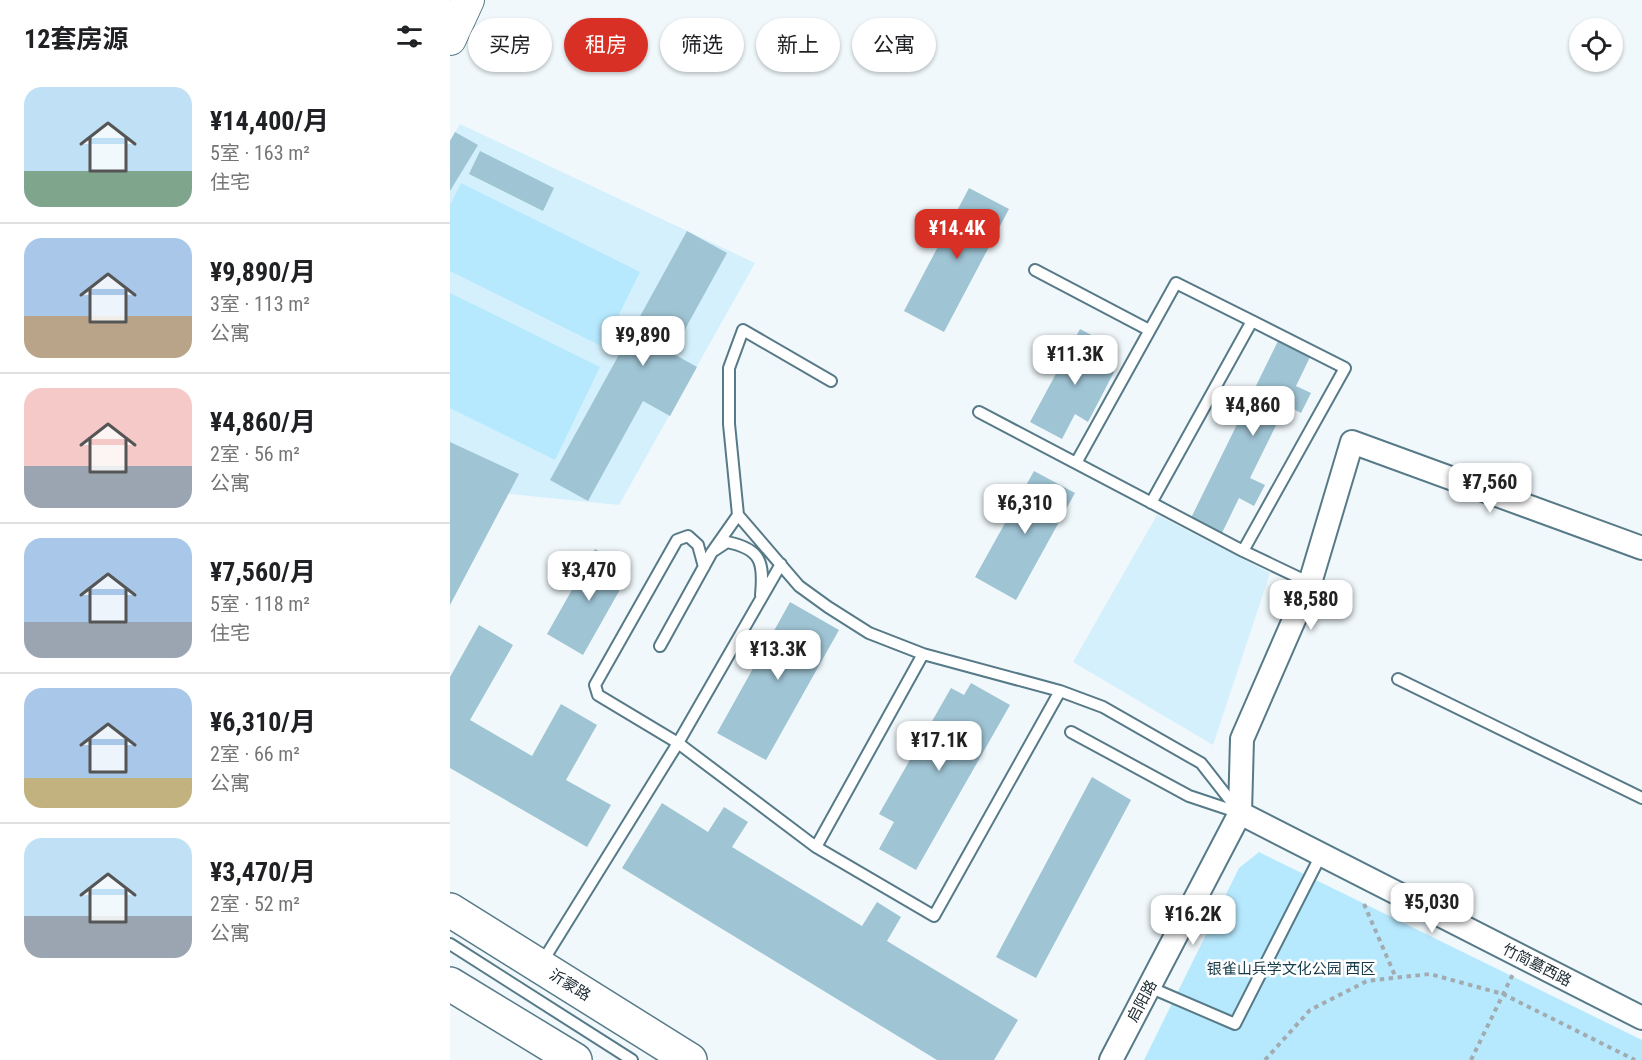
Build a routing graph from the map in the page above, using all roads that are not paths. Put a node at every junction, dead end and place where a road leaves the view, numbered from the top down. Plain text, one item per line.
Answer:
1 (463, 0) edge
2 (468, 0) edge
3 (450, 19) edge
4 (450, 39) edge
5 (1035, 270) dead end
6 (1252, 321) junction
7 (1149, 330) junction
8 (831, 381) dead end
9 (979, 412) dead end
10 (1076, 463) junction
11 (1151, 503) junction
12 (738, 515) junction
13 (1642, 548) edge
14 (1243, 551) junction
15 (712, 552) junction
16 (781, 564) junction
17 (704, 567) junction
18 (1310, 583) junction
19 (760, 600) junction
20 (660, 646) dead end
21 (923, 654) junction
22 (1398, 679) dead end
23 (1060, 691) junction
24 (1071, 732) dead end
25 (678, 743) junction
26 (1642, 798) edge
27 (1240, 813) junction
28 (816, 847) junction
29 (1321, 855) junction
30 (450, 910) edge
31 (450, 944) edge
32 (539, 966) junction
33 (450, 984) edge
34 (1149, 987) junction
35 (1642, 1018) edge
36 (575, 1060) edge
37 (632, 1060) edge
38 (690, 1060) edge
39 (1111, 1060) edge

1 - 3 main road
2 - 4 main road
5 - 7 lane
6 - 7 lane
6 - 11 lane
6 - 14 lane
7 - 10 lane
8 - 12 lane
9 - 10 lane
10 - 11 lane
11 - 14 lane
12 - 15 lane
12 - 16 lane
13 - 18 street
14 - 18 lane
15 - 17 lane
15 - 19 lane
16 - 19 lane
16 - 21 lane
17 - 20 lane
17 - 25 lane
18 - 27 street
19 - 25 lane
21 - 23 lane
21 - 28 lane
22 - 26 lane
23 - 27 lane
23 - 28 lane
24 - 27 lane
25 - 28 lane
25 - 32 lane
27 - 29 street, 竹简墓西路
27 - 34 street, 启阳路
29 - 34 lane
29 - 35 street, 竹简墓西路
30 - 32 main road, 沂蒙路
31 - 37 lane
32 - 38 main road, 沂蒙路
33 - 36 main road
34 - 39 street, 启阳路

